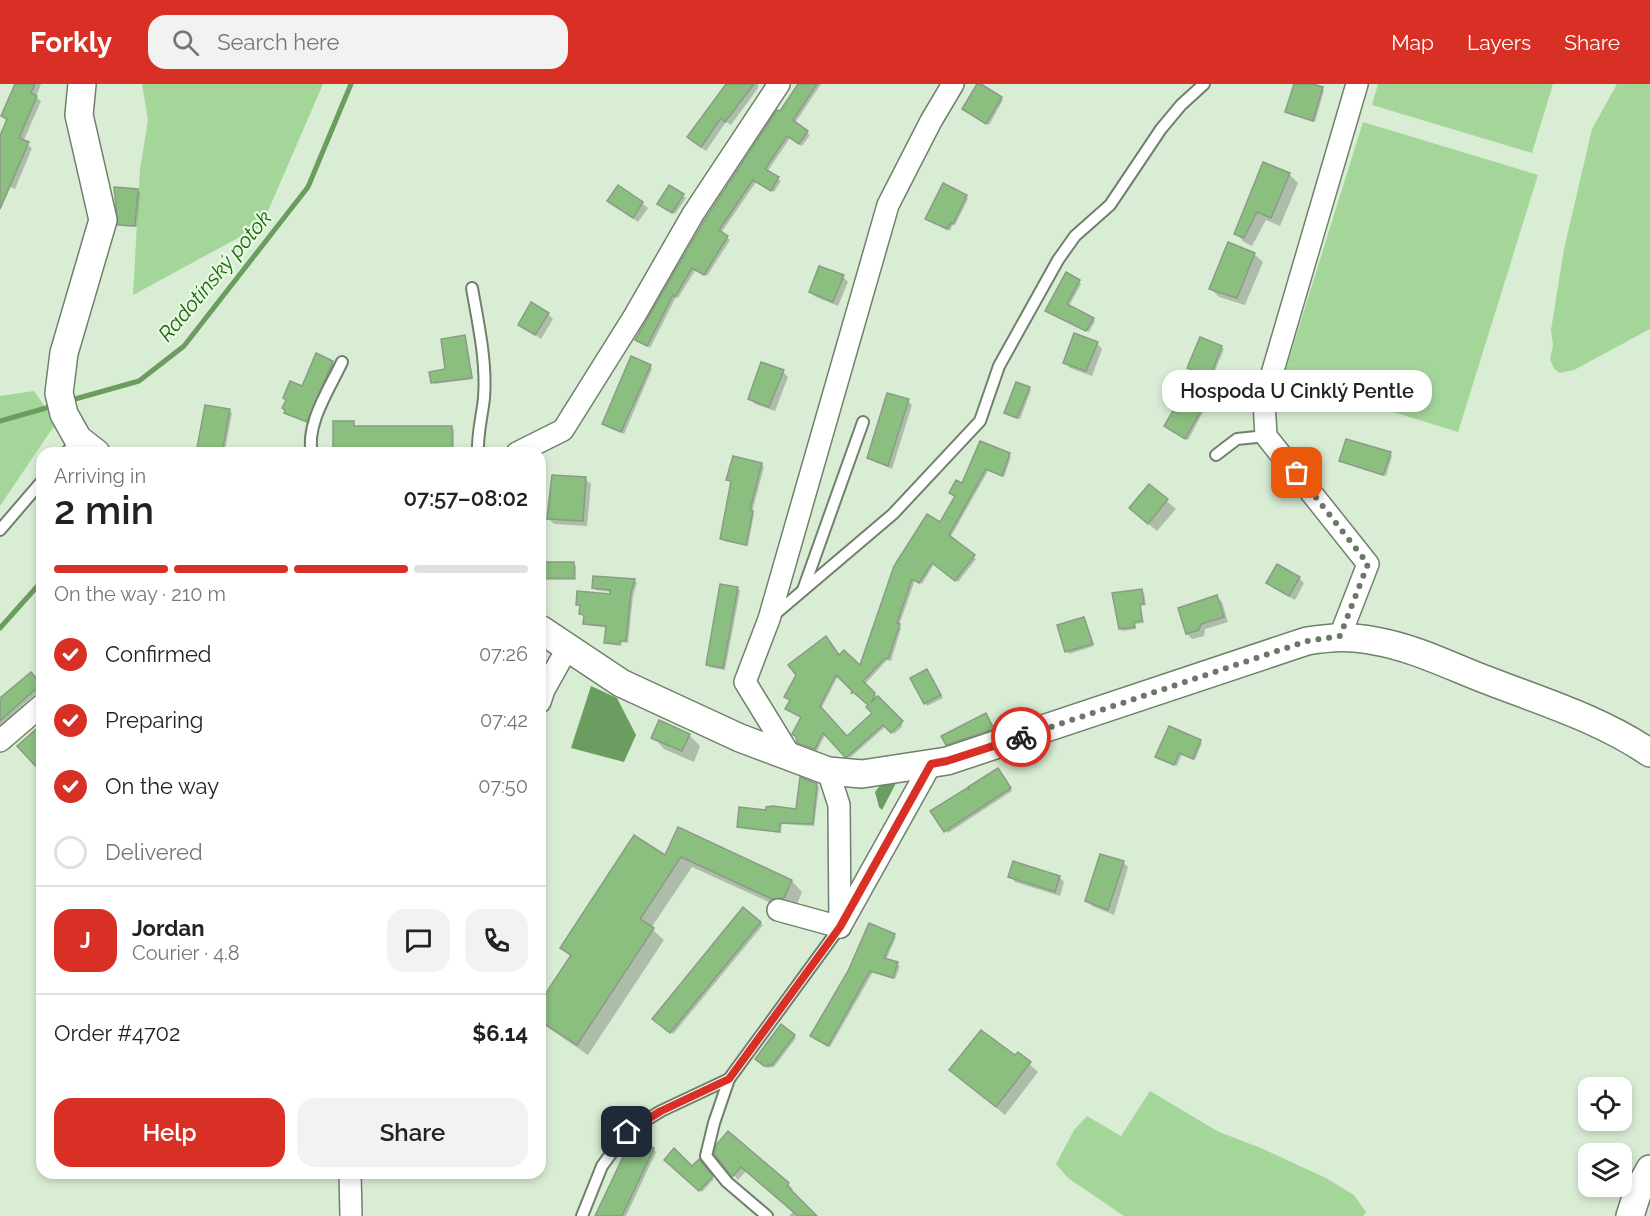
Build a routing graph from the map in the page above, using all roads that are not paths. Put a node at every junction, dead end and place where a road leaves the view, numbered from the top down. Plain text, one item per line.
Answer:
1 (82, 84) edge
2 (779, 84) edge
3 (953, 84) edge
4 (1204, 84) edge
5 (1357, 84) edge
6 (472, 288) dead end
7 (342, 362) dead end
8 (863, 422) dead end
9 (1266, 436) junction
10 (80, 447) edge
11 (310, 447) edge
12 (478, 447) edge
13 (530, 447) edge
14 (1216, 455) dead end
15 (36, 488) edge
16 (0, 530) edge
17 (803, 590) junction
18 (769, 619) junction
19 (546, 632) edge
20 (1340, 636) junction
21 (568, 647) junction
22 (546, 686) edge
23 (36, 710) edge
24 (0, 741) edge
25 (1650, 753) edge
26 (791, 757) junction
27 (931, 764) junction
28 (828, 771) junction
29 (778, 910) dead end
30 (840, 927) junction
31 (729, 1079) junction
32 (1650, 1169) edge
33 (350, 1179) edge
34 (351, 1216) edge
35 (582, 1216) edge
36 (767, 1216) edge
37 (1630, 1216) edge

1 - 10 street
2 - 13 street
3 - 18 street
4 - 17 lane
5 - 9 street
6 - 12 lane
7 - 11 lane
8 - 17 lane
9 - 14 lane
9 - 20 street
15 - 16 lane
17 - 18 lane
18 - 26 street
19 - 21 street
20 - 25 street
20 - 27 street
21 - 22 street
21 - 26 street
23 - 24 street
26 - 28 street
27 - 28 street
27 - 30 street
28 - 30 street
29 - 30 street
30 - 31 lane
31 - 35 lane
31 - 36 lane
32 - 37 street
33 - 34 street

